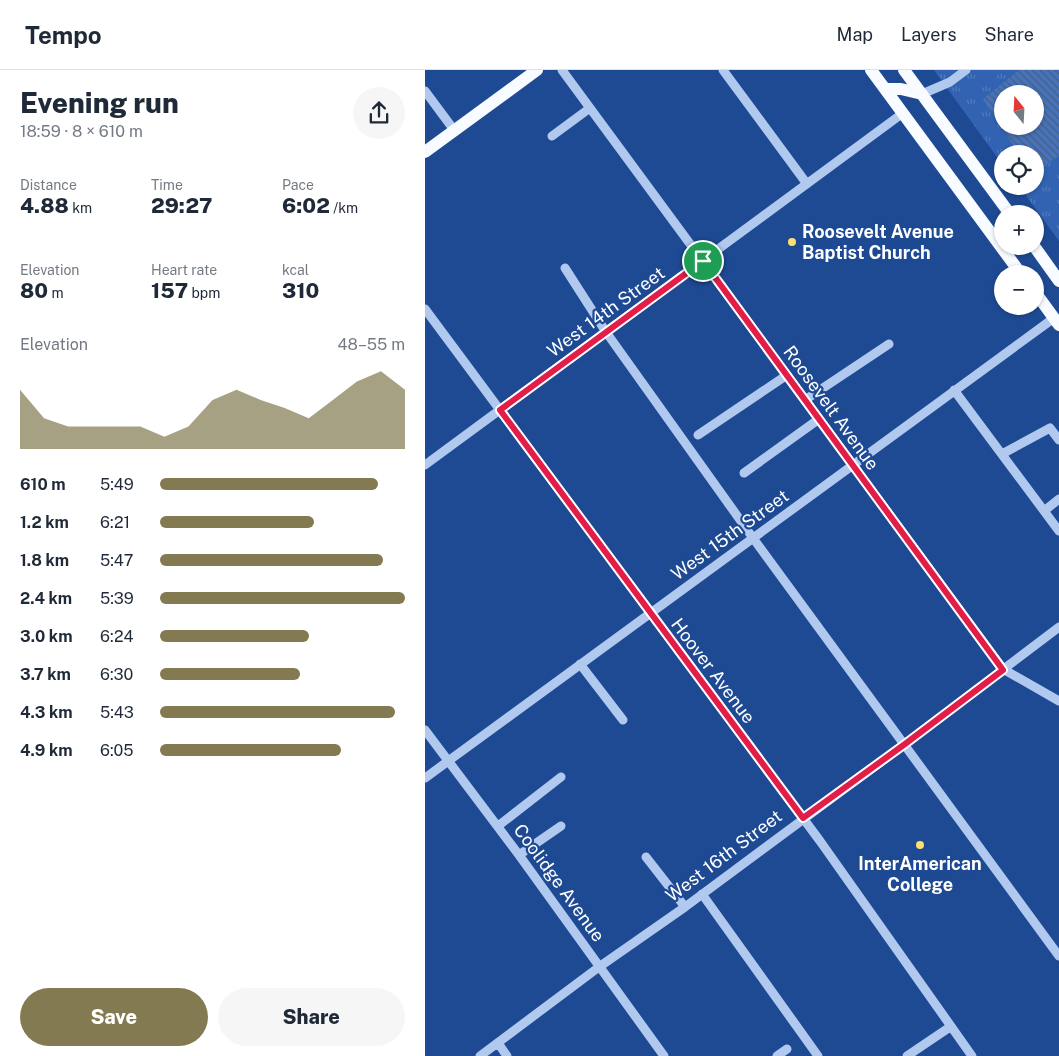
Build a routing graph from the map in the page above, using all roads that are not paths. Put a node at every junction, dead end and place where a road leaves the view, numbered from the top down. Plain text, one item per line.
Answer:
1 (537, 70) edge
2 (562, 70) edge
3 (723, 70) edge
4 (871, 70) edge
5 (905, 70) edge
6 (966, 70) edge
7 (885, 89) junction
8 (425, 91) edge
9 (922, 94) junction
10 (590, 108) junction
11 (903, 113) junction
12 (454, 130) junction
13 (552, 136) dead end
14 (425, 152) edge
15 (807, 184) junction
16 (1003, 205) edge
17 (1040, 255) edge
18 (703, 261) junction
19 (1014, 265) edge
20 (565, 268) dead end
21 (1059, 281) edge
22 (1044, 304) edge
23 (425, 309) edge
24 (1056, 321) edge
25 (605, 332) junction
26 (889, 344) dead end
27 (787, 375) junction
28 (954, 390) junction
29 (805, 400) junction
30 (500, 410) junction
31 (819, 419) junction
32 (698, 436) dead end
33 (1059, 440) edge
34 (1002, 454) junction
35 (425, 465) edge
36 (853, 465) junction
37 (744, 474) dead end
38 (1059, 499) edge
39 (1044, 511) junction
40 (1059, 531) edge
41 (753, 538) junction
42 (650, 613) junction
43 (1059, 627) edge
44 (581, 664) junction
45 (1003, 670) junction
46 (1059, 701) edge
47 (623, 720) dead end
48 (425, 730) edge
49 (905, 744) junction
50 (448, 761) junction
51 (561, 777) dead end
52 (425, 778) edge
53 (803, 818) junction
54 (498, 826) junction
55 (561, 826) dead end
56 (519, 855) junction
57 (646, 857) dead end
58 (702, 894) junction
59 (685, 907) junction
60 (1059, 956) edge
61 (599, 967) junction
62 (950, 1027) junction
63 (498, 1043) junction
64 (787, 1049) dead end
65 (480, 1056) edge
66 (507, 1056) edge
67 (664, 1056) edge
68 (777, 1056) edge
69 (818, 1056) edge
70 (907, 1056) edge
71 (972, 1056) edge

1 - 12 main road
2 - 10 street, Roosevelt Avenue
3 - 15 street
4 - 7 main road
5 - 9 main road
6 - 9 street
7 - 9 main road
7 - 11 main road
8 - 12 street
9 - 16 main road
10 - 13 street
10 - 18 street, Roosevelt Avenue
11 - 15 street, West 14th Street
11 - 19 main road
12 - 14 main road
15 - 18 street, West 14th Street
17 - 21 main road
18 - 25 street, West 14th Street
18 - 27 street, Roosevelt Avenue
20 - 25 street
22 - 24 main road
23 - 30 street, Hoover Avenue
24 - 28 street, West 15th Street
25 - 30 street, West 14th Street
25 - 41 street
26 - 29 street
27 - 29 street, Roosevelt Avenue
27 - 32 street
28 - 34 street
28 - 36 street, West 15th Street
29 - 31 street, Roosevelt Avenue
30 - 35 street, West 14th Street
30 - 42 street, Hoover Avenue
31 - 36 street, Roosevelt Avenue
31 - 37 street
33 - 34 street
34 - 39 street
36 - 41 street, West 15th Street
36 - 45 street, Roosevelt Avenue
38 - 39 street
39 - 40 street
41 - 42 street, West 15th Street
41 - 49 street
42 - 44 street, West 15th Street
42 - 53 street, Hoover Avenue
43 - 45 street, West 16th Street
44 - 47 street
44 - 50 street, West 15th Street
45 - 46 street
45 - 49 street, West 16th Street
48 - 50 street, Coolidge Avenue
49 - 53 street, West 16th Street
49 - 60 street
50 - 52 street, West 15th Street
50 - 54 street, Coolidge Avenue
51 - 54 street
53 - 58 street, West 16th Street
53 - 62 street, Hoover Avenue
54 - 56 street, Coolidge Avenue
55 - 56 street
56 - 61 street, Coolidge Avenue
57 - 59 street
58 - 59 street, West 16th Street
58 - 69 street
59 - 61 street, West 16th Street
61 - 63 street, West 16th Street
61 - 67 street, Coolidge Avenue
62 - 70 street
62 - 71 street, Hoover Avenue
63 - 65 street, West 16th Street
63 - 66 street
64 - 68 street

